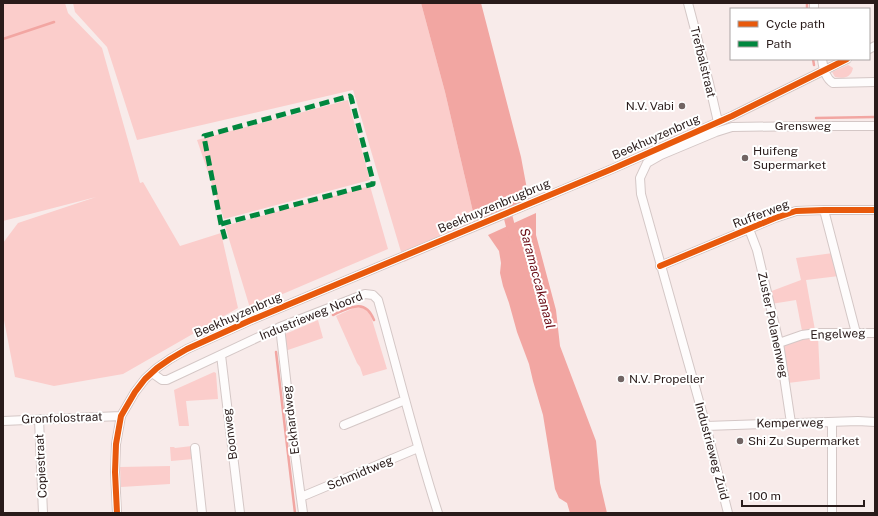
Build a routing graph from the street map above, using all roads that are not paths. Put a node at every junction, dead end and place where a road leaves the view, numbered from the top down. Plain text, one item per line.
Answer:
1 (688, 3) edge
2 (822, 60) edge
3 (845, 60) edge
4 (823, 70) junction
5 (875, 82) edge
6 (732, 116) junction
7 (718, 122) junction
8 (710, 126) junction
9 (875, 126) edge
10 (732, 127) junction
11 (716, 132) junction
12 (612, 168) joint
13 (824, 210) junction
14 (875, 210) edge
15 (750, 229) junction
16 (385, 264) joint
17 (660, 266) junction
18 (280, 327) junction
19 (856, 333) junction
20 (875, 333) edge
21 (779, 342) junction
22 (221, 354) junction
23 (152, 373) junction
24 (405, 400) junction
25 (121, 416) junction
26 (39, 419) junction
27 (3, 421) edge
28 (832, 422) junction
29 (875, 422) edge
30 (791, 423) junction
31 (344, 425) dead end
32 (706, 426) junction
33 (195, 448) dead end
34 (418, 448) junction
35 (301, 497) junction
36 (43, 513) edge
37 (117, 513) edge
38 (202, 513) edge
39 (240, 513) edge
40 (303, 513) edge
41 (438, 513) edge
42 (728, 513) edge
43 (832, 513) edge

1 - 7 street, Trefbalstraat
2 - 4 street
3 - 4 street, Beekhuyzenbrug
4 - 5 street
4 - 6 street, Beekhuyzenbrug
6 - 7 street, Beekhuyzenbrug
6 - 10 street
7 - 8 street, Beekhuyzenbrug
8 - 11 street
8 - 12 street, Beekhuyzenbrug
9 - 10 street, Grensweg
10 - 11 street, Grensweg
11 - 17 street, Industrieweg Zuid
12 - 16 street, Beekhuyzenbrugbrug
13 - 14 street, Rufferweg
13 - 15 street, Rufferweg
13 - 19 street
15 - 17 street, Rufferweg
15 - 21 street, Zuster Polanenweg
16 - 23 street, Beekhuyzenbrug
17 - 32 street, Industrieweg Zuid
18 - 22 street, Industrieweg Noord
18 - 24 street, Industrieweg Noord
18 - 35 street, Eckhardweg
19 - 20 street, Engelweg
19 - 21 street, Engelweg
21 - 30 street, Zuster Polanenweg
22 - 23 street, Industrieweg Noord
22 - 39 street, Boonweg
23 - 25 street, Beekhuyzenbrug
24 - 31 street
24 - 34 street, Industrieweg Noord
25 - 26 street, Gronfolostraat
25 - 37 street
26 - 27 street, Gronfolostraat
26 - 36 street, Copiestraat
28 - 29 street, Kemperweg
28 - 30 street, Kemperweg
28 - 43 street
30 - 32 street, Kemperweg
32 - 42 street, Industrieweg Zuid
33 - 38 street
34 - 35 street, Schmidtweg
34 - 41 street, Industrieweg Noord
35 - 40 street, Eckhardweg

